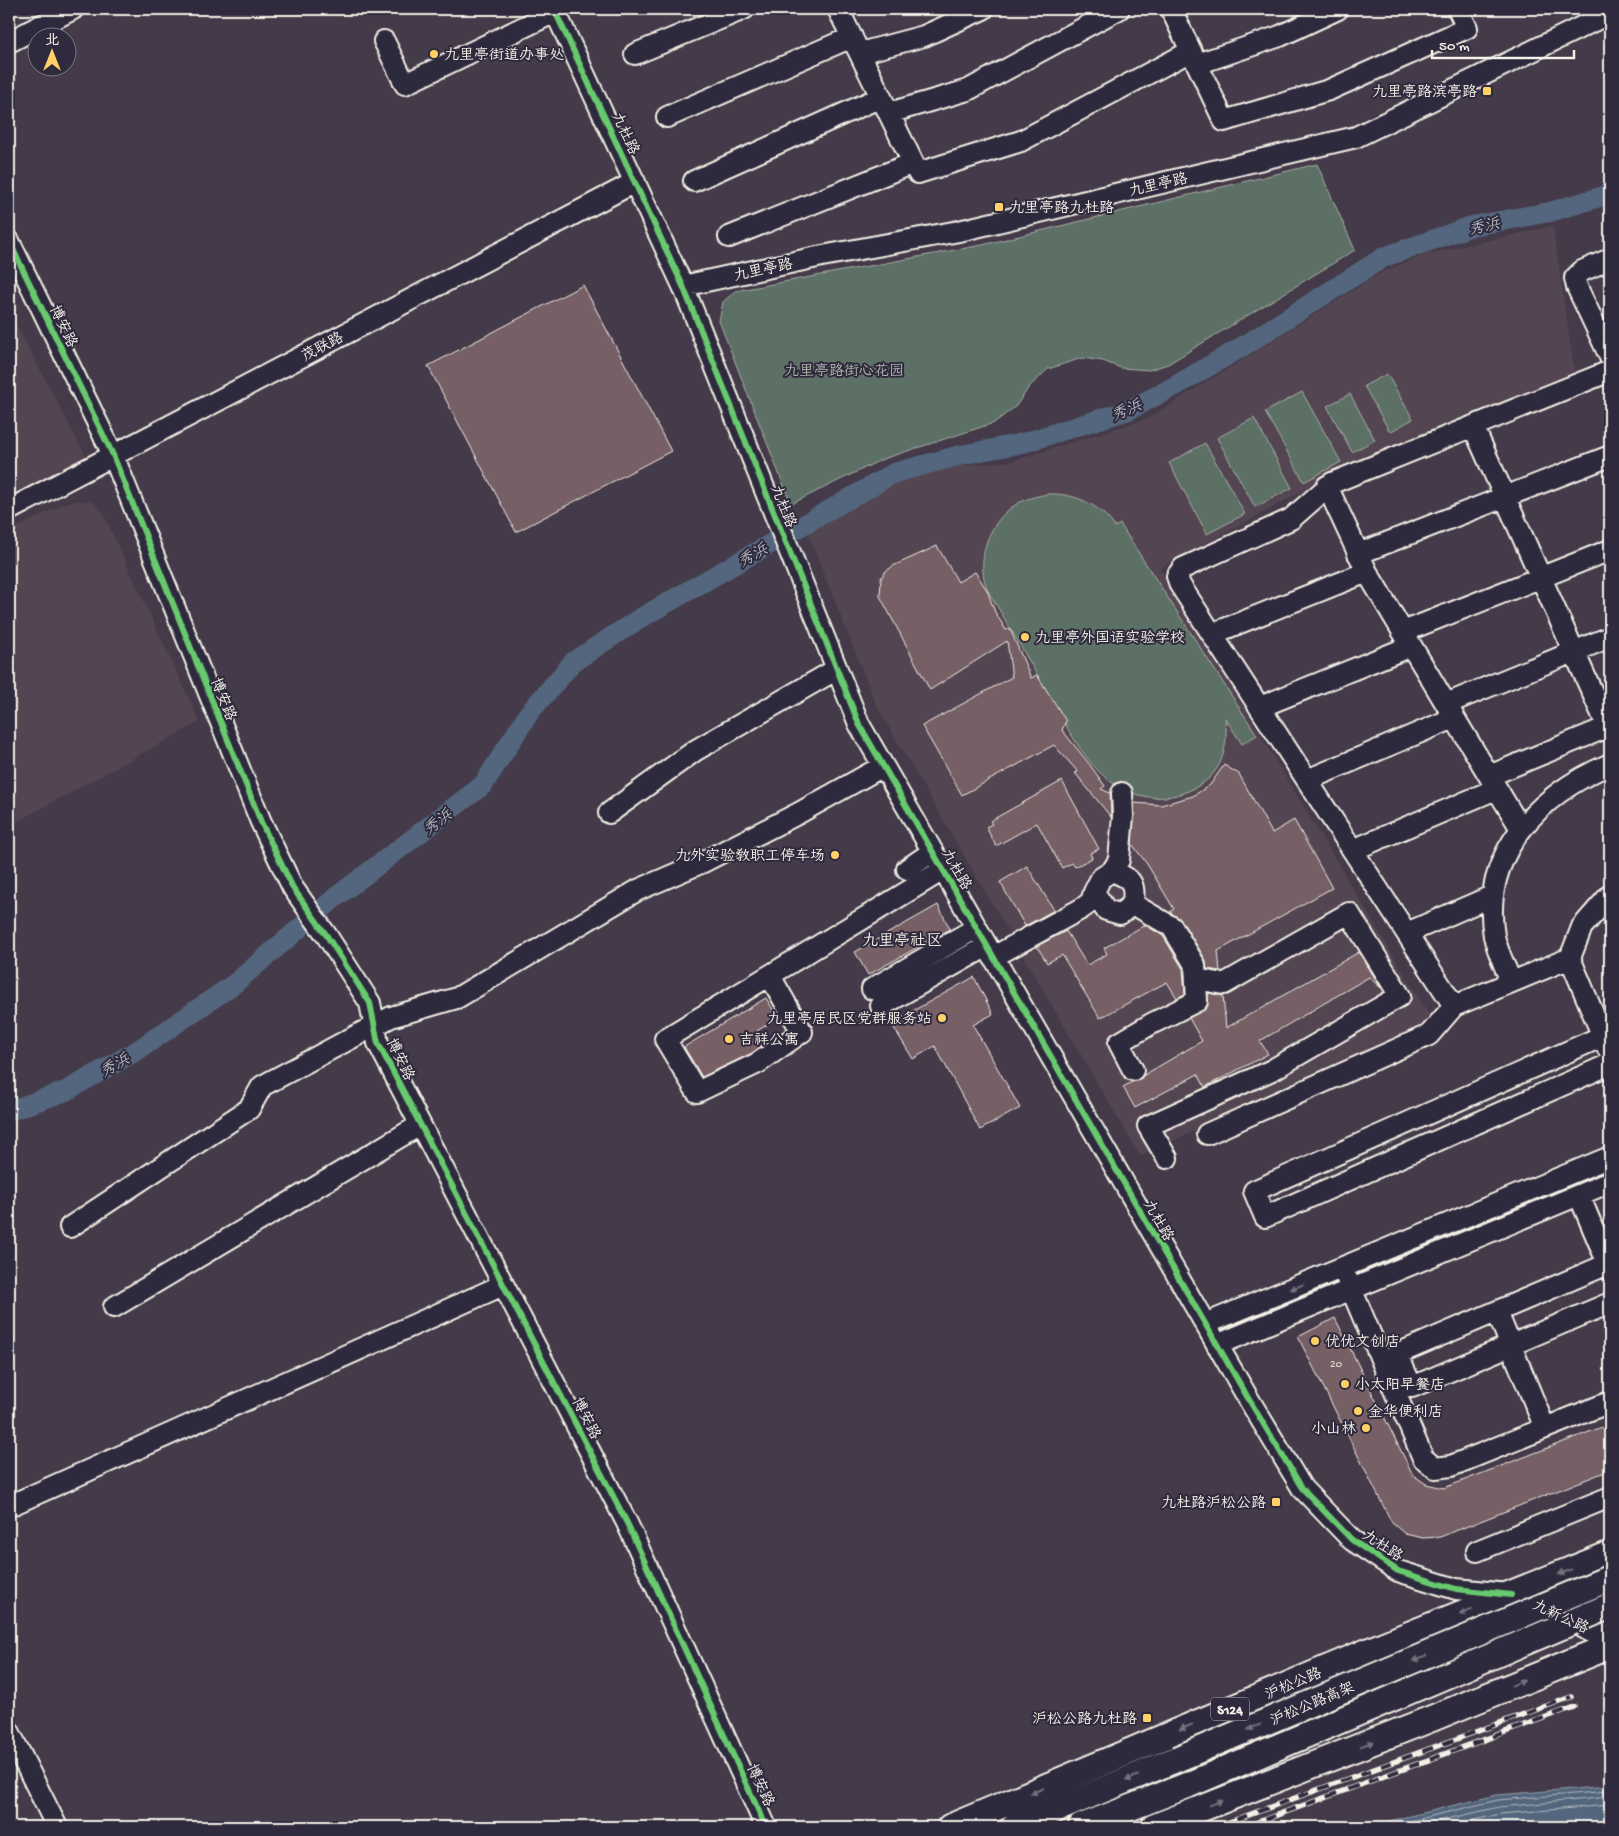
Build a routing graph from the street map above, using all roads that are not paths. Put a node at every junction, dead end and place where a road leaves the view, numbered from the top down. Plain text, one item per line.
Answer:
1 (73, 9) edge
2 (744, 9) edge
3 (838, 9) edge
4 (983, 9) edge
5 (1118, 9) edge
6 (1171, 9) edge
7 (1338, 9) edge
8 (1458, 9) edge
9 (555, 10) edge
10 (1610, 13) edge
11 (384, 41) dead end
12 (9, 42) edge
13 (856, 45) junction
14 (635, 54) dead end
15 (1194, 58) junction
16 (885, 105) junction
17 (666, 117) dead end
18 (914, 164) junction
19 (694, 181) dead end
20 (635, 182) junction
21 (729, 237) dead end
22 (9, 241) edge
23 (1610, 259) edge
24 (683, 286) junction
25 (1610, 357) edge
26 (1610, 371) edge
27 (1473, 426) junction
28 (113, 455) junction
29 (1610, 456) edge
30 (1328, 486) junction
31 (1505, 497) junction
32 (9, 510) edge
33 (1610, 550) edge
34 (1358, 554) junction
35 (1367, 572) junction
36 (1541, 578) junction
37 (1212, 634) junction
38 (1610, 637) edge
39 (1407, 639) junction
40 (1574, 652) junction
41 (837, 670) junction
42 (1260, 707) junction
43 (1450, 711) junction
44 (1610, 729) edge
45 (1610, 764) edge
46 (883, 766) junction
47 (1307, 780) junction
48 (1493, 782) junction
49 (1122, 793) dead end
50 (609, 813) dead end
51 (1521, 829) junction
52 (1353, 850) junction
53 (932, 852) junction
54 (907, 869) dead end
55 (943, 870) junction
56 (1112, 871) junction
57 (1094, 892) junction
58 (1610, 895) edge
59 (1492, 896) junction
60 (1134, 904) junction
61 (1106, 910) junction
62 (976, 928) junction
63 (1406, 932) junction
64 (993, 956) junction
65 (1570, 958) junction
66 (770, 976) junction
67 (1196, 979) junction
68 (1511, 982) junction
69 (1454, 1006) junction
70 (374, 1026) junction
71 (1607, 1045) edge
72 (1610, 1064) edge
73 (1134, 1070) dead end
74 (420, 1125) junction
75 (1207, 1134) dead end
76 (1610, 1157) edge
77 (1167, 1158) dead end
78 (1610, 1182) edge
79 (1579, 1195) junction
80 (70, 1227) dead end
81 (1609, 1267) edge
82 (1342, 1268) junction
83 (503, 1285) junction
84 (1351, 1290) junction
85 (1610, 1303) edge
86 (114, 1307) dead end
87 (1497, 1312) junction
88 (1205, 1324) junction
89 (1217, 1345) junction
90 (1511, 1345) junction
91 (1610, 1402) edge
92 (1545, 1428) junction
93 (1610, 1497) edge
94 (9, 1506) edge
95 (1477, 1551) dead end
96 (1610, 1554) edge
97 (1610, 1578) edge
98 (1511, 1594) junction
99 (1610, 1606) edge
100 (1610, 1640) edge
101 (1610, 1646) edge
102 (9, 1731) edge
103 (57, 1827) edge
104 (766, 1827) edge
105 (950, 1827) edge
106 (1014, 1827) edge
107 (1081, 1827) edge
108 (1154, 1827) edge

1 - 12 street
2 - 14 street
3 - 13 street
4 - 13 street
5 - 16 street
6 - 15 street
7 - 15 street
8 - 15 street
9 - 11 street
9 - 20 street, 九杜路
10 - 24 street, 九里亭路
13 - 16 street
13 - 17 street
15 - 18 street
16 - 18 street
16 - 19 street
18 - 21 street
20 - 24 street, 九杜路
20 - 28 street, 茂联路
22 - 28 street, 博安路
23 - 25 street
24 - 41 street, 九杜路
26 - 27 street
27 - 30 street
27 - 31 street
28 - 32 street, 茂联路
28 - 70 street, 博安路
29 - 31 street
30 - 34 street
30 - 37 street
31 - 34 street
31 - 36 street
33 - 36 street
34 - 35 street
35 - 37 street
35 - 39 street
36 - 39 street
36 - 40 street
37 - 42 street
38 - 40 street
39 - 42 street
39 - 43 street
40 - 43 street
40 - 44 street
41 - 46 street, 九杜路
41 - 50 street
42 - 47 street
43 - 47 street
43 - 48 street
44 - 48 street
45 - 51 street
46 - 53 street, 九杜路
46 - 70 street
47 - 52 street
48 - 51 street
48 - 52 street
49 - 56 street
51 - 59 street
52 - 63 street
53 - 54 street
53 - 55 street, 九杜路
55 - 62 street, 九杜路
55 - 66 street
56 - 57 street
56 - 60 street
57 - 61 street
57 - 64 street
58 - 65 street
59 - 63 street
59 - 68 street
60 - 61 street
60 - 67 street
61 - 64 street
62 - 64 street, 九杜路
62 - 64 street
63 - 69 street
64 - 88 street, 九杜路
65 - 68 street
65 - 71 street
66 - 66 street
67 - 73 street
67 - 77 street
68 - 69 street
69 - 75 street
70 - 74 street, 博安路
70 - 80 street
71 - 72 street
74 - 83 street, 博安路
74 - 86 street
76 - 82 street
78 - 79 street
79 - 81 street
79 - 84 street
81 - 87 street
82 - 84 street
82 -> 88 street
83 - 94 street
83 - 104 street, 博安路
84 - 89 street
84 - 92 street
85 - 90 street
87 - 90 street
87 - 90 street
88 - 89 street, 九杜路
89 - 98 street, 九杜路
90 - 92 street
91 - 92 street
93 - 95 street
96 -> 98 main road, 沪松公路 / S124
97 -> 106 main road, 沪松公路高架, bridge
98 - 100 main road, 九新公路
98 -> 105 main road, 沪松公路 / S124
99 - 107 main road, 沪松公路高架, bridge
108 -> 101 main road
102 - 103 street

